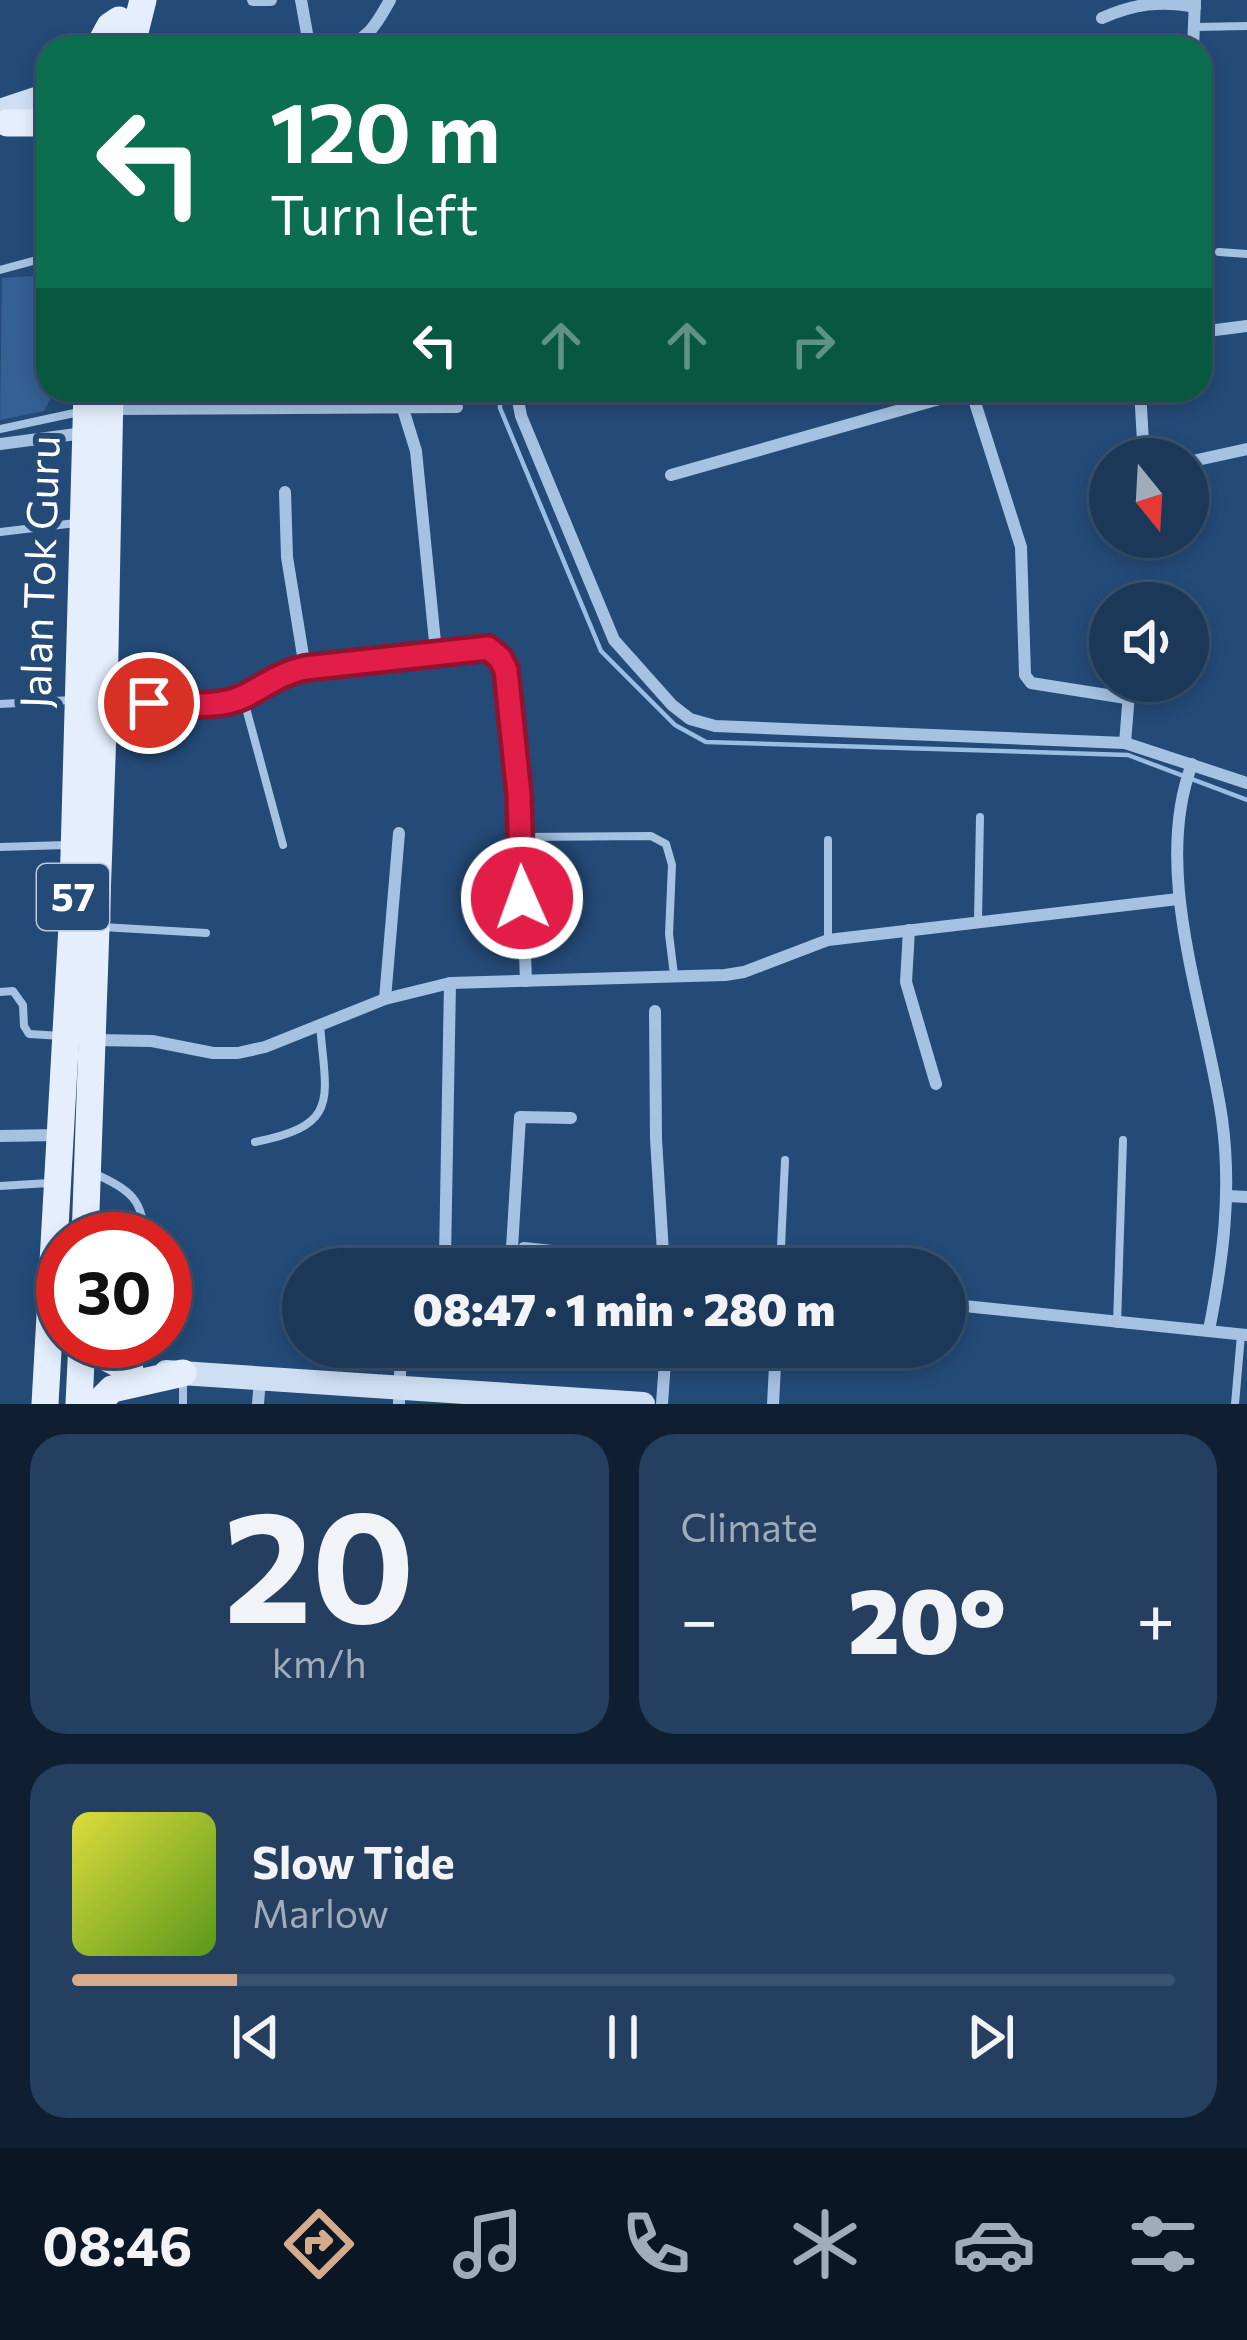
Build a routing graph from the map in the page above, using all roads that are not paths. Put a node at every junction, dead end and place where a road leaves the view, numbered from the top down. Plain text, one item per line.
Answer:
1 (142, 0) edge
2 (254, 0) edge
3 (271, 0) edge
4 (301, 0) edge
5 (390, 0) edge
6 (1195, 3) edge
7 (121, 10) edge
8 (1102, 18) dead end
9 (1247, 26) edge
10 (1196, 27) junction
11 (105, 36) edge
12 (134, 36) edge
13 (307, 36) edge
14 (368, 36) edge
15 (1195, 36) edge
16 (36, 101) edge
17 (36, 113) edge
18 (2, 120) edge
19 (36, 122) edge
20 (1219, 252) dead end
21 (1247, 254) edge
22 (36, 260) edge
23 (0, 270) edge
24 (1247, 326) edge
25 (1212, 330) edge
26 (518, 402) edge
27 (929, 402) edge
28 (975, 402) edge
29 (1141, 402) edge
30 (96, 406) edge
31 (457, 407) dead end
32 (403, 409) junction
33 (0, 429) edge
34 (1143, 438) edge
35 (0, 444) edge
36 (1247, 449) edge
37 (1209, 457) edge
38 (671, 475) dead end
39 (285, 492) dead end
40 (83, 522) junction
41 (0, 532) edge
42 (436, 652) junction
43 (305, 668) junction
44 (1089, 692) edge
45 (243, 697) junction
46 (91, 701) junction
47 (1126, 702) edge
48 (0, 704) edge
49 (1125, 743) junction
50 (1188, 774) junction
51 (1247, 783) edge
52 (980, 817) dead end
53 (399, 833) dead end
54 (519, 837) junction
55 (828, 840) dead end
56 (75, 845) junction
57 (283, 845) dead end
58 (0, 847) edge
59 (1178, 898) junction
60 (978, 923) junction
61 (94, 926) junction
62 (909, 930) junction
63 (206, 933) dead end
64 (828, 940) junction
65 (674, 977) junction
66 (526, 980) junction
67 (450, 983) junction
68 (0, 992) edge
69 (385, 999) junction
70 (655, 1011) dead end
71 (320, 1023) junction
72 (79, 1038) junction
73 (936, 1084) dead end
74 (571, 1118) dead end
75 (60, 1135) junction
76 (0, 1136) edge
77 (1123, 1140) dead end
78 (255, 1142) dead end
79 (785, 1160) dead end
80 (88, 1171) junction
81 (56, 1183) junction
82 (0, 1186) edge
83 (1228, 1196) junction
84 (1247, 1197) edge
85 (69, 1212) edge
86 (86, 1212) edge
87 (141, 1212) edge
88 (445, 1248) edge
89 (512, 1248) edge
90 (663, 1248) edge
91 (781, 1248) edge
92 (966, 1306) edge
93 (1117, 1324) junction
94 (1208, 1330) junction
95 (1244, 1334) edge
96 (71, 1368) edge
97 (77, 1368) edge
98 (665, 1368) edge
99 (775, 1368) edge
100 (184, 1373) junction
101 (259, 1391) edge
102 (113, 1392) edge
103 (399, 1396) edge
104 (473, 1399) edge
105 (592, 1402) edge
106 (45, 1404) edge
107 (61, 1404) edge
108 (79, 1404) edge
109 (183, 1404) edge
110 (643, 1404) edge
111 (662, 1404) edge
112 (773, 1404) edge
113 (1234, 1404) edge

1 - 12 main road
2 - 3 street
4 - 13 street
5 - 14 street
6 - 8 street
6 - 10 street
7 - 11 main road
9 - 10 lane
10 - 15 street
16 - 18 main road
17 - 18 main road
18 - 19 main road
20 - 21 lane
22 - 23 lane
24 - 25 street
26 - 49 street
27 - 38 street
28 - 44 street
29 - 34 street
30 - 32 street
30 - 33 lane
30 - 35 street
30 - 40 main road, Jalan Tok Guru / 57
30 - 46 main road, Jalan Tok Guru / 57
31 - 32 street
32 - 42 street
36 - 37 street
39 - 43 street
40 - 41 lane
40 - 46 main road, Jalan Tok Guru / 57
42 - 43 street
42 - 54 street
43 - 45 street
45 - 46 street
45 - 57 lane
46 - 48 lane
46 - 56 main road, Jalan Tok Guru / 57
46 - 61 main road, Jalan Tok Guru / 57
47 - 49 street
49 - 50 street
50 - 51 street
50 - 59 street
52 - 60 lane
53 - 69 street
54 - 65 lane
54 - 66 street
55 - 64 lane
56 - 58 lane
56 - 72 main road, Jalan Tok Guru / 57
59 - 60 street
59 - 83 street
60 - 62 street
61 - 63 lane
61 - 72 main road, Jalan Tok Guru / 57
62 - 64 street
62 - 73 street
64 - 65 street
65 - 66 street
66 - 67 street
67 - 69 street
67 - 88 street
68 - 72 lane
69 - 71 street
70 - 90 street
71 - 72 street
71 - 78 lane
72 - 75 main road, Jalan Tok Guru / 57
72 - 80 main road, Jalan Tok Guru / 57
72 - 85 main road
74 - 89 street
75 - 76 street
75 - 81 main road, Jalan Tok Guru / 57
77 - 93 lane
79 - 91 lane
80 - 86 main road, Jalan Tok Guru / 57
80 - 87 lane
81 - 82 lane
81 - 106 main road, Jalan Tok Guru / 57
83 - 84 street
83 - 94 street
92 - 93 street
93 - 94 street
94 - 95 street
95 - 113 lane
96 - 107 main road
97 - 108 main road
98 - 111 street
99 - 112 street
100 - 101 main road
100 - 102 main road
100 - 109 lane
101 - 103 main road
103 - 104 main road
104 - 105 main road
105 - 110 main road

